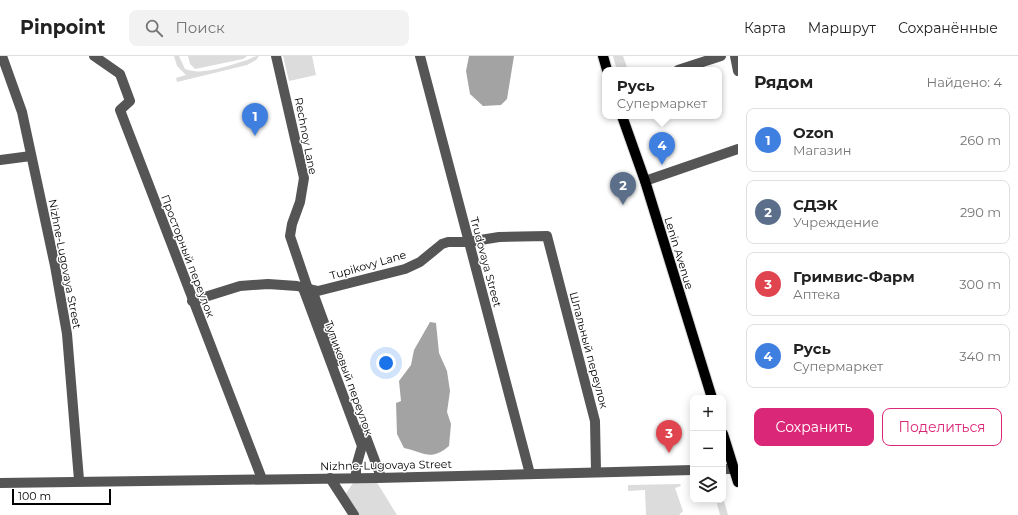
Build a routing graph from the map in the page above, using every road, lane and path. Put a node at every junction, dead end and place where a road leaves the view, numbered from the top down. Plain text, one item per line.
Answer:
1 (2, 56) edge
2 (94, 56) edge
3 (276, 56) edge
4 (420, 56) edge
5 (603, 56) edge
6 (721, 56) edge
7 (735, 56) edge
8 (606, 67) edge
9 (687, 67) edge
10 (738, 71) edge
11 (623, 119) edge
12 (738, 149) edge
13 (31, 156) junction
14 (0, 160) edge
15 (644, 181) junction
16 (547, 236) joint
17 (468, 242) junction
18 (308, 289) junction
19 (192, 300) junction
20 (711, 395) edge
21 (726, 444) edge
22 (726, 469) edge
23 (734, 469) junction
24 (690, 470) edge
25 (596, 471) junction
26 (530, 474) junction
27 (381, 477) junction
28 (330, 478) junction
29 (356, 478) junction
30 (262, 479) junction
31 (79, 480) junction
32 (738, 482) edge
33 (0, 483) edge
34 (354, 515) edge

1 - 13 street, Nizhne-Lugovaya Street
2 - 19 street, Просторный переулок
3 - 18 street, Rechnoy Lane
4 - 17 street, Trudovaya Street
5 - 8 main road
6 - 9 street
7 - 10 street
11 - 15 main road, Lenin Avenue
12 - 15 street
13 - 14 street
13 - 31 street, Nizhne-Lugovaya Street
15 - 20 main road, Lenin Avenue
16 - 17 street, Tupikovy Lane
16 - 25 street, Шпальный переулок
17 - 18 street, Tupikovy Lane
17 - 26 street, Trudovaya Street
18 - 19 street, Tupikovy Lane
18 - 27 street, Тупиковый переулок
18 - 29 street, Тупиковый переулок
19 - 30 street, Просторный переулок
21 - 23 main road
22 - 23 street
23 - 32 main road
24 - 25 street, Nizhne-Lugovaya Street
25 - 26 street, Nizhne-Lugovaya Street
26 - 27 street, Nizhne-Lugovaya Street
27 - 29 street, Nizhne-Lugovaya Street
28 - 29 street, Nizhne-Lugovaya Street
28 - 30 street, Nizhne-Lugovaya Street
28 - 34 street
30 - 31 street, Nizhne-Lugovaya Street
31 - 33 street, Nizhne-Lugovaya Street

